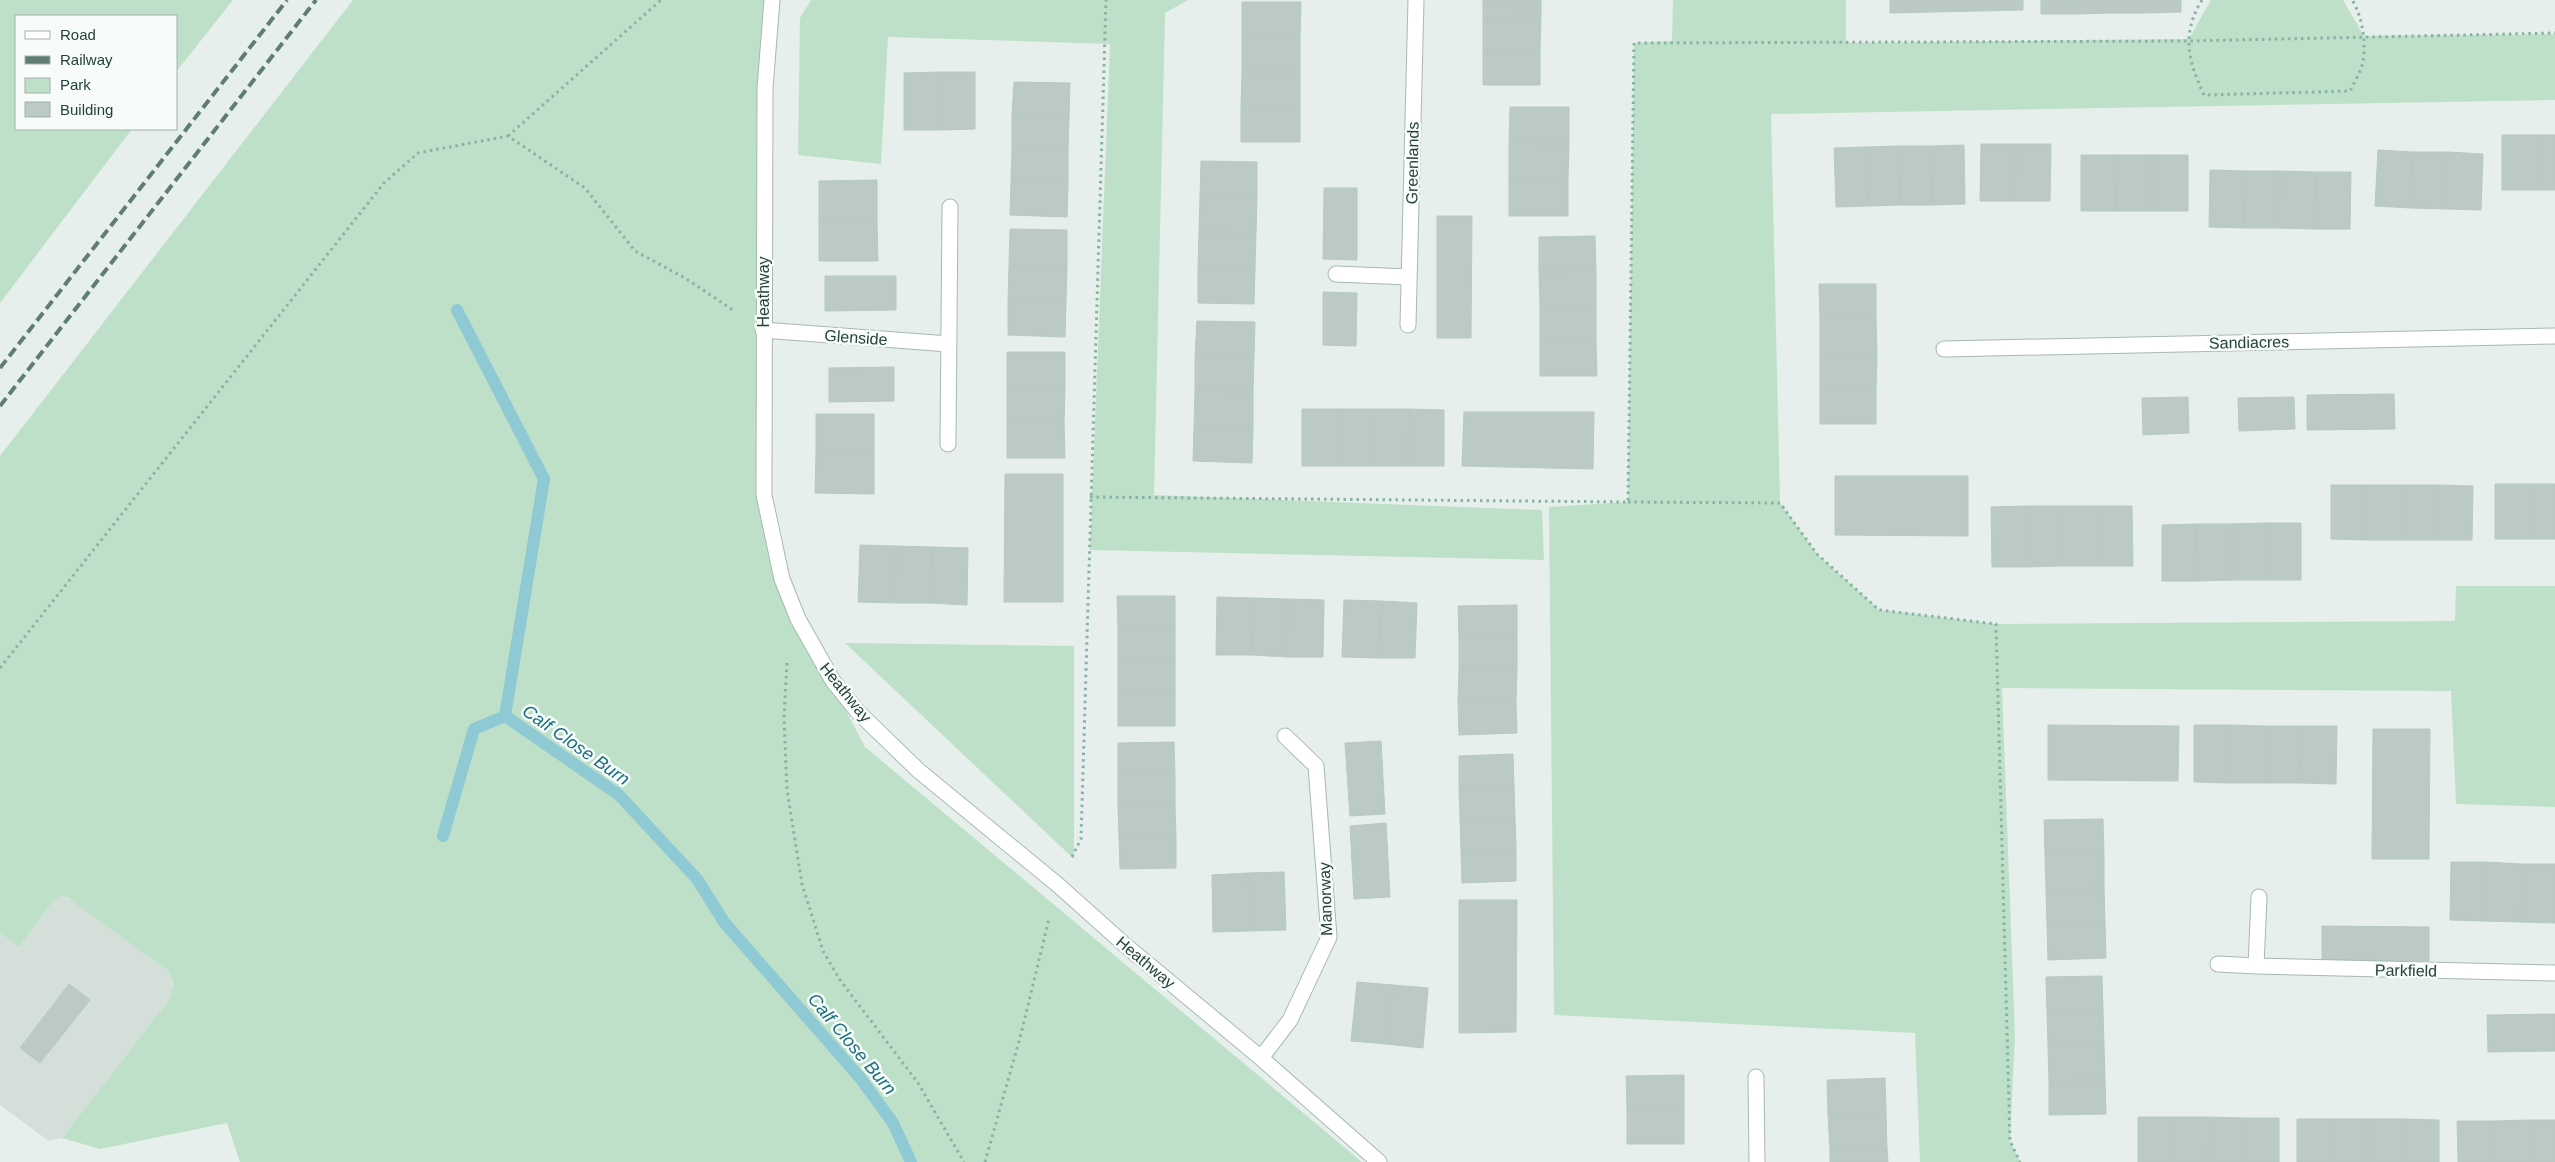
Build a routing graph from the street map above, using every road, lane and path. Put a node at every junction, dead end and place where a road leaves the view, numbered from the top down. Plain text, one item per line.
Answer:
1 (662, 0) edge
2 (772, 0) edge
3 (1106, 0) edge
4 (1416, 0) edge
5 (2202, 0) edge
6 (2352, 0) edge
7 (2555, 33) edge
8 (2364, 36) junction
9 (2188, 41) junction
10 (508, 136) junction
11 (950, 207) dead end
12 (1336, 274) dead end
13 (1409, 276) junction
14 (1408, 326) dead end
15 (763, 330) junction
16 (2555, 336) edge
17 (949, 344) junction
18 (1944, 349) dead end
19 (948, 444) dead end
20 (1090, 497) junction
21 (1628, 502) junction
22 (798, 619) junction
23 (0, 668) edge
24 (1284, 736) dead end
25 (1058, 885) junction
26 (2260, 897) dead end
27 (2218, 964) dead end
28 (2256, 966) junction
29 (2555, 973) edge
30 (1261, 1058) junction
31 (1756, 1077) dead end
32 (964, 1162) edge
33 (985, 1162) edge
34 (1379, 1162) edge
35 (1758, 1162) edge
36 (2020, 1162) edge

1 - 10 path
2 - 15 street, Heathway
3 - 20 path
4 - 13 street, Greenlands
5 - 9 path
6 - 8 path
7 - 8 path
8 - 9 path
8 - 9 path
9 - 21 path
10 - 15 path
10 - 23 path
11 - 17 street
12 - 13 street
13 - 14 street, Greenlands
15 - 17 street, Glenside
15 - 22 street, Heathway
16 - 18 street, Sandiacres
17 - 19 street
20 - 21 path
20 - 25 path
21 - 36 path
22 - 25 street, Heathway
22 - 32 path
24 - 30 street, Manorway
25 - 30 street, Heathway
25 - 33 path
26 - 28 street
27 - 28 street, Parkfield
28 - 29 street, Parkfield
30 - 34 street, Heathway
31 - 35 street

